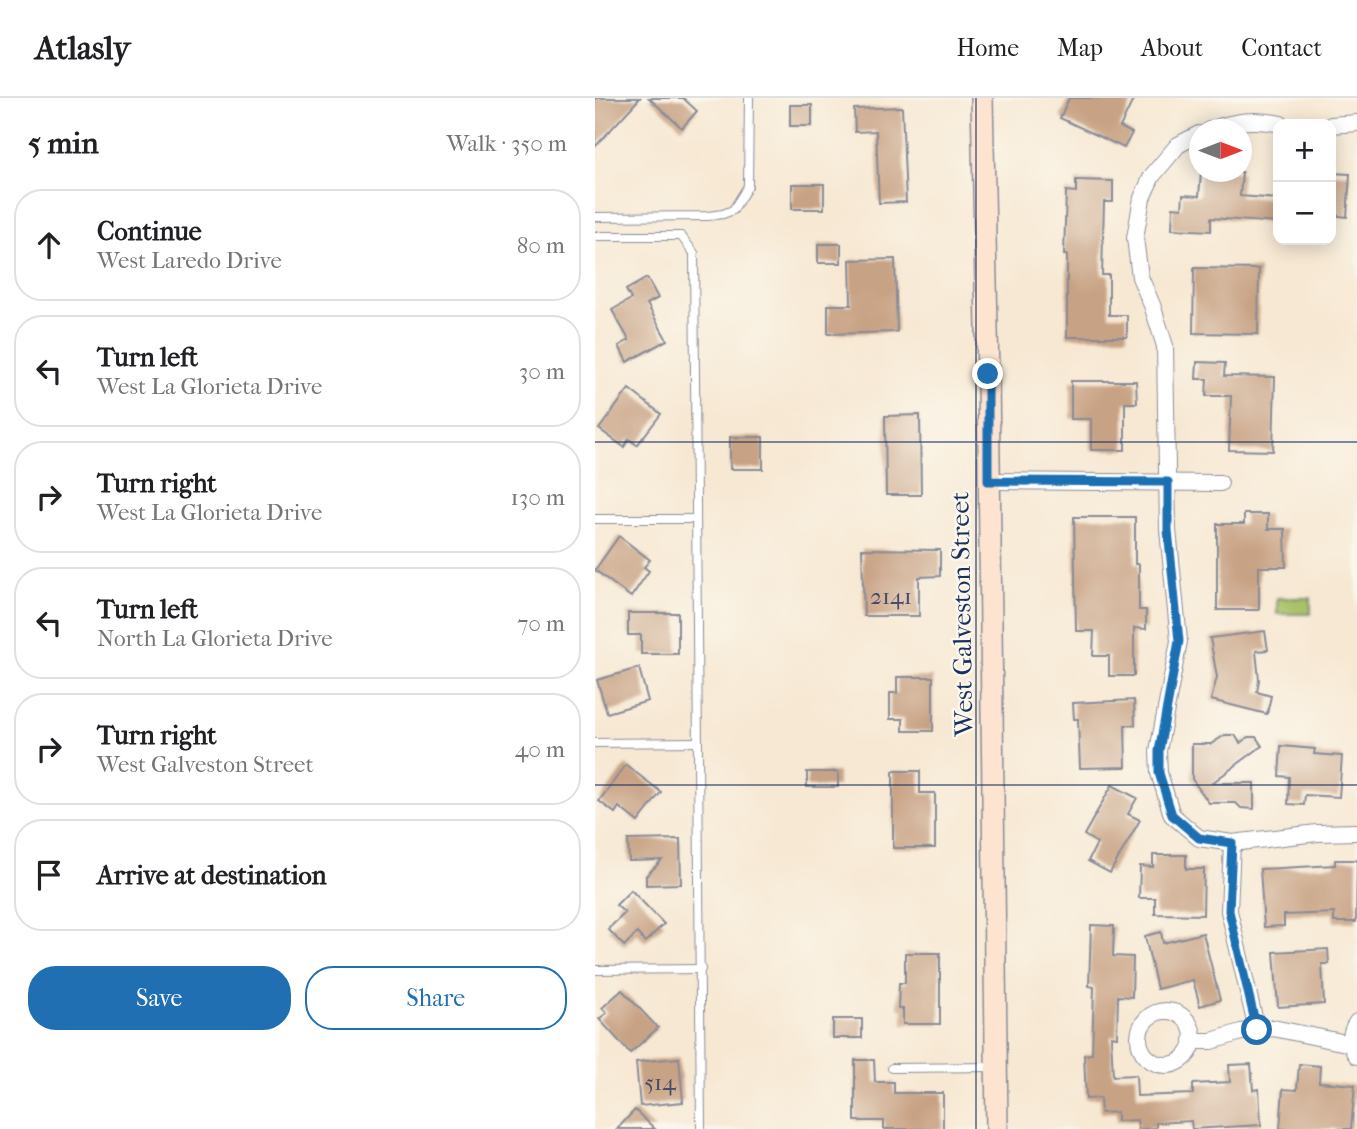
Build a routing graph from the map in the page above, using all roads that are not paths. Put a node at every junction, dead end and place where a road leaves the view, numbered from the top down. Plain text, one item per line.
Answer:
1 (749, 98) edge
2 (982, 98) edge
3 (1252, 120) edge
4 (1273, 122) edge
5 (1357, 123) edge
6 (1336, 125) edge
7 (1189, 139) edge
8 (595, 217) edge
9 (595, 236) edge
10 (988, 481) junction
11 (1168, 482) junction
12 (1220, 483) dead end
13 (595, 519) edge
14 (694, 519) junction
15 (698, 742) junction
16 (595, 743) edge
17 (1357, 832) edge
18 (1232, 843) junction
19 (701, 969) junction
20 (595, 970) edge
21 (1357, 1022) edge
22 (1257, 1030) junction
23 (1192, 1041) dead end
24 (1354, 1050) edge
25 (996, 1067) junction
26 (892, 1068) dead end
27 (701, 1129) edge
28 (996, 1129) edge

1 - 8 lane
2 - 10 street, West Galveston Street
3 - 4 street
5 - 6 street
7 - 11 street
9 - 14 lane
10 - 11 street
10 - 25 street, West Galveston Street
11 - 12 street
11 - 18 street
13 - 14 lane
14 - 15 lane
15 - 16 lane
15 - 19 lane
17 - 18 street
18 - 22 street
19 - 20 lane
19 - 27 lane
21 - 24 street
22 - 23 street
22 - 24 street
25 - 26 lane
25 - 28 street, West Galveston Street

